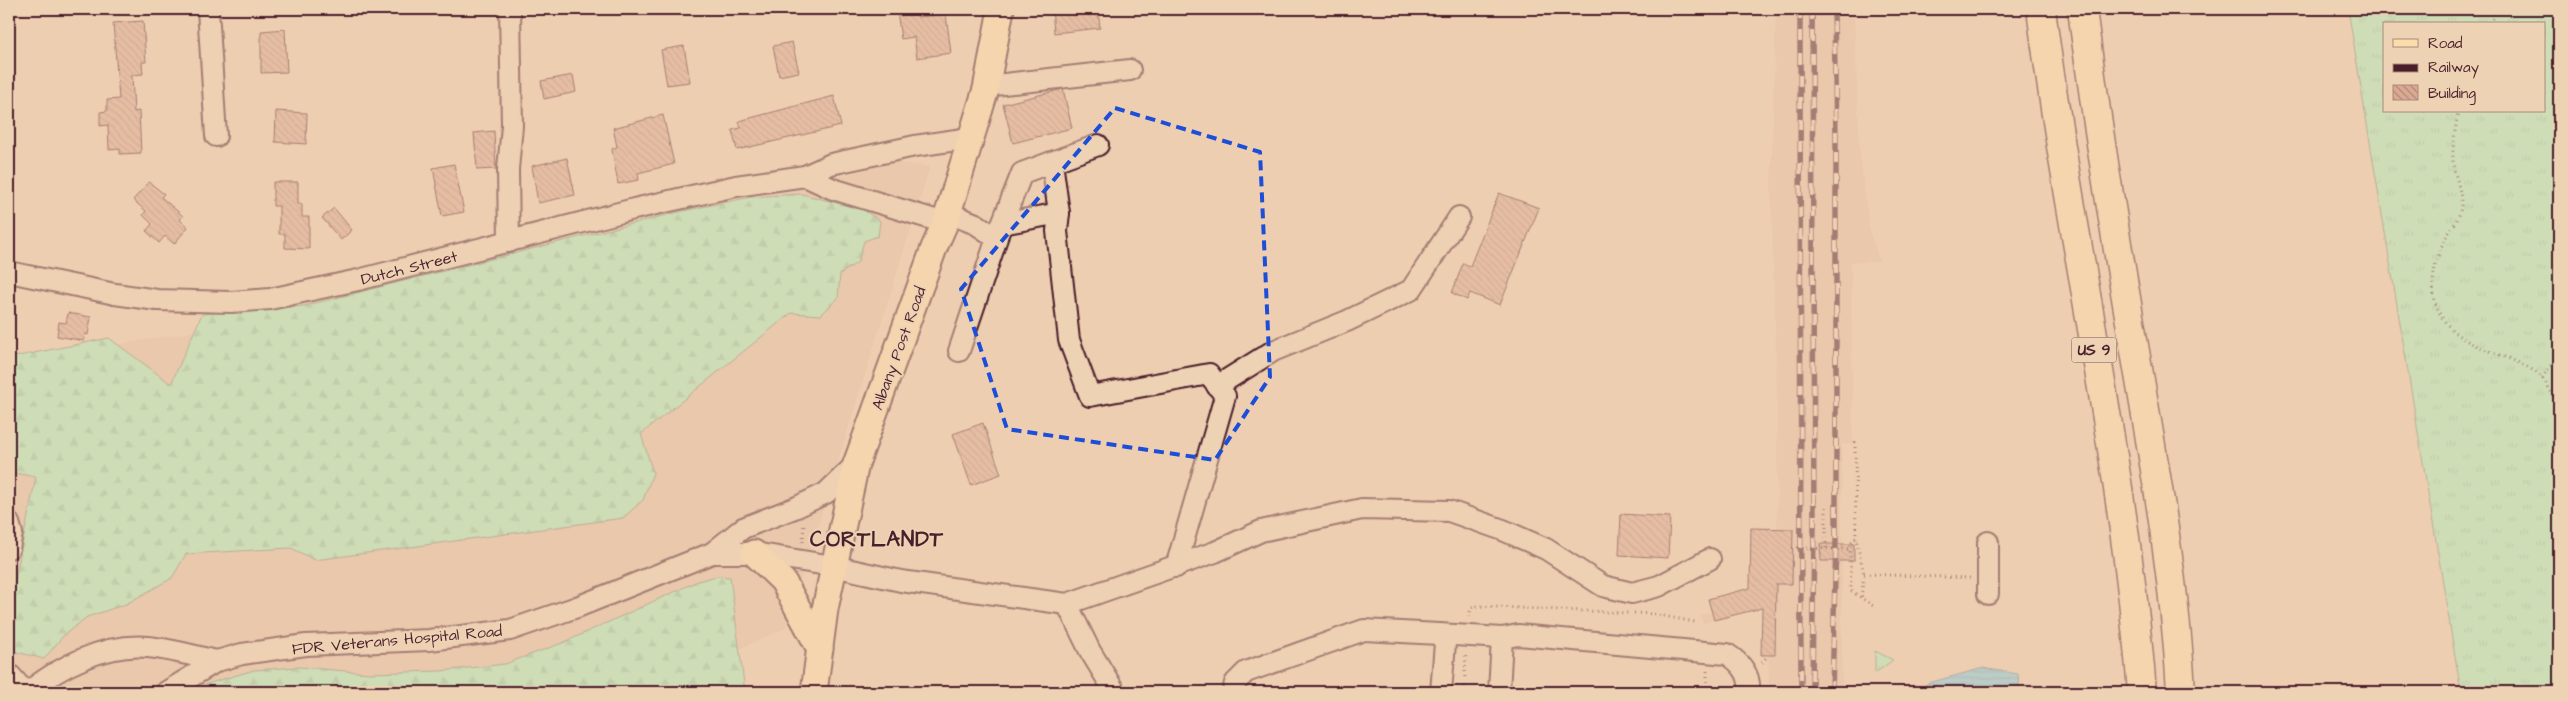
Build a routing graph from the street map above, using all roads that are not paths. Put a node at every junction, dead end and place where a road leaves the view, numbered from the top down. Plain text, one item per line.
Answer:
1 (208, 9) edge
2 (510, 9) edge
3 (1001, 9) edge
4 (2041, 9) edge
5 (2082, 9) edge
6 (1130, 70) dead end
7 (986, 86) junction
8 (216, 136) dead end
9 (970, 138) junction
10 (1098, 145) dead end
11 (1052, 162) junction
12 (805, 176) junction
13 (1059, 213) junction
14 (1459, 216) dead end
15 (946, 218) junction
16 (1000, 231) junction
17 (508, 242) junction
18 (9, 272) edge
19 (959, 351) dead end
20 (1217, 386) junction
21 (856, 464) junction
22 (9, 523) edge
23 (1988, 542) dead end
24 (9, 548) edge
25 (712, 553) junction
26 (754, 553) junction
27 (1710, 559) dead end
28 (833, 566) junction
29 (1176, 567) junction
30 (1983, 586) road end
31 (1067, 604) junction
32 (1439, 634) junction
33 (1502, 638) junction
34 (820, 649) junction
35 (217, 661) junction
36 (9, 674) edge
37 (27, 692) edge
38 (166, 692) edge
39 (814, 692) edge
40 (1115, 692) edge
41 (1233, 692) edge
42 (1441, 692) edge
43 (1499, 692) edge
44 (1749, 692) edge
45 (2142, 692) edge
46 (2181, 692) edge

1 - 8 street
2 - 17 street
3 - 7 main road, Albany Post Road
4 - 45 highway, US 9
5 - 46 highway, US 9
6 - 7 street
7 - 9 main road, Albany Post Road
9 - 12 street, Dutch Street
9 - 15 main road, Albany Post Road
10 - 11 street
11 - 13 street
11 - 16 street
12 - 15 street
12 - 17 street, Dutch Street
13 - 16 street
13 - 20 street
14 - 20 street
15 - 16 street
15 - 21 main road, Albany Post Road
16 - 19 street
17 - 18 street, Dutch Street
20 - 29 street
21 - 25 street
21 - 28 main road, Albany Post Road
22 - 24 street
23 - 30 street
25 - 26 street, FDR Veterans Hospital Road
25 - 35 street, FDR Veterans Hospital Road
26 - 28 street, FDR Veterans Hospital Road
26 - 34 main road
27 - 29 street
28 - 31 street, FDR Veterans Hospital Road
28 - 34 main road, Albany Post Road
29 - 31 street
31 - 40 street
32 - 33 street
32 - 41 street
32 - 42 street
33 - 43 street
33 - 44 street
34 - 39 main road, Albany Post Road
35 - 37 street
35 - 38 street, FDR Veterans Hospital Road
36 - 37 street

